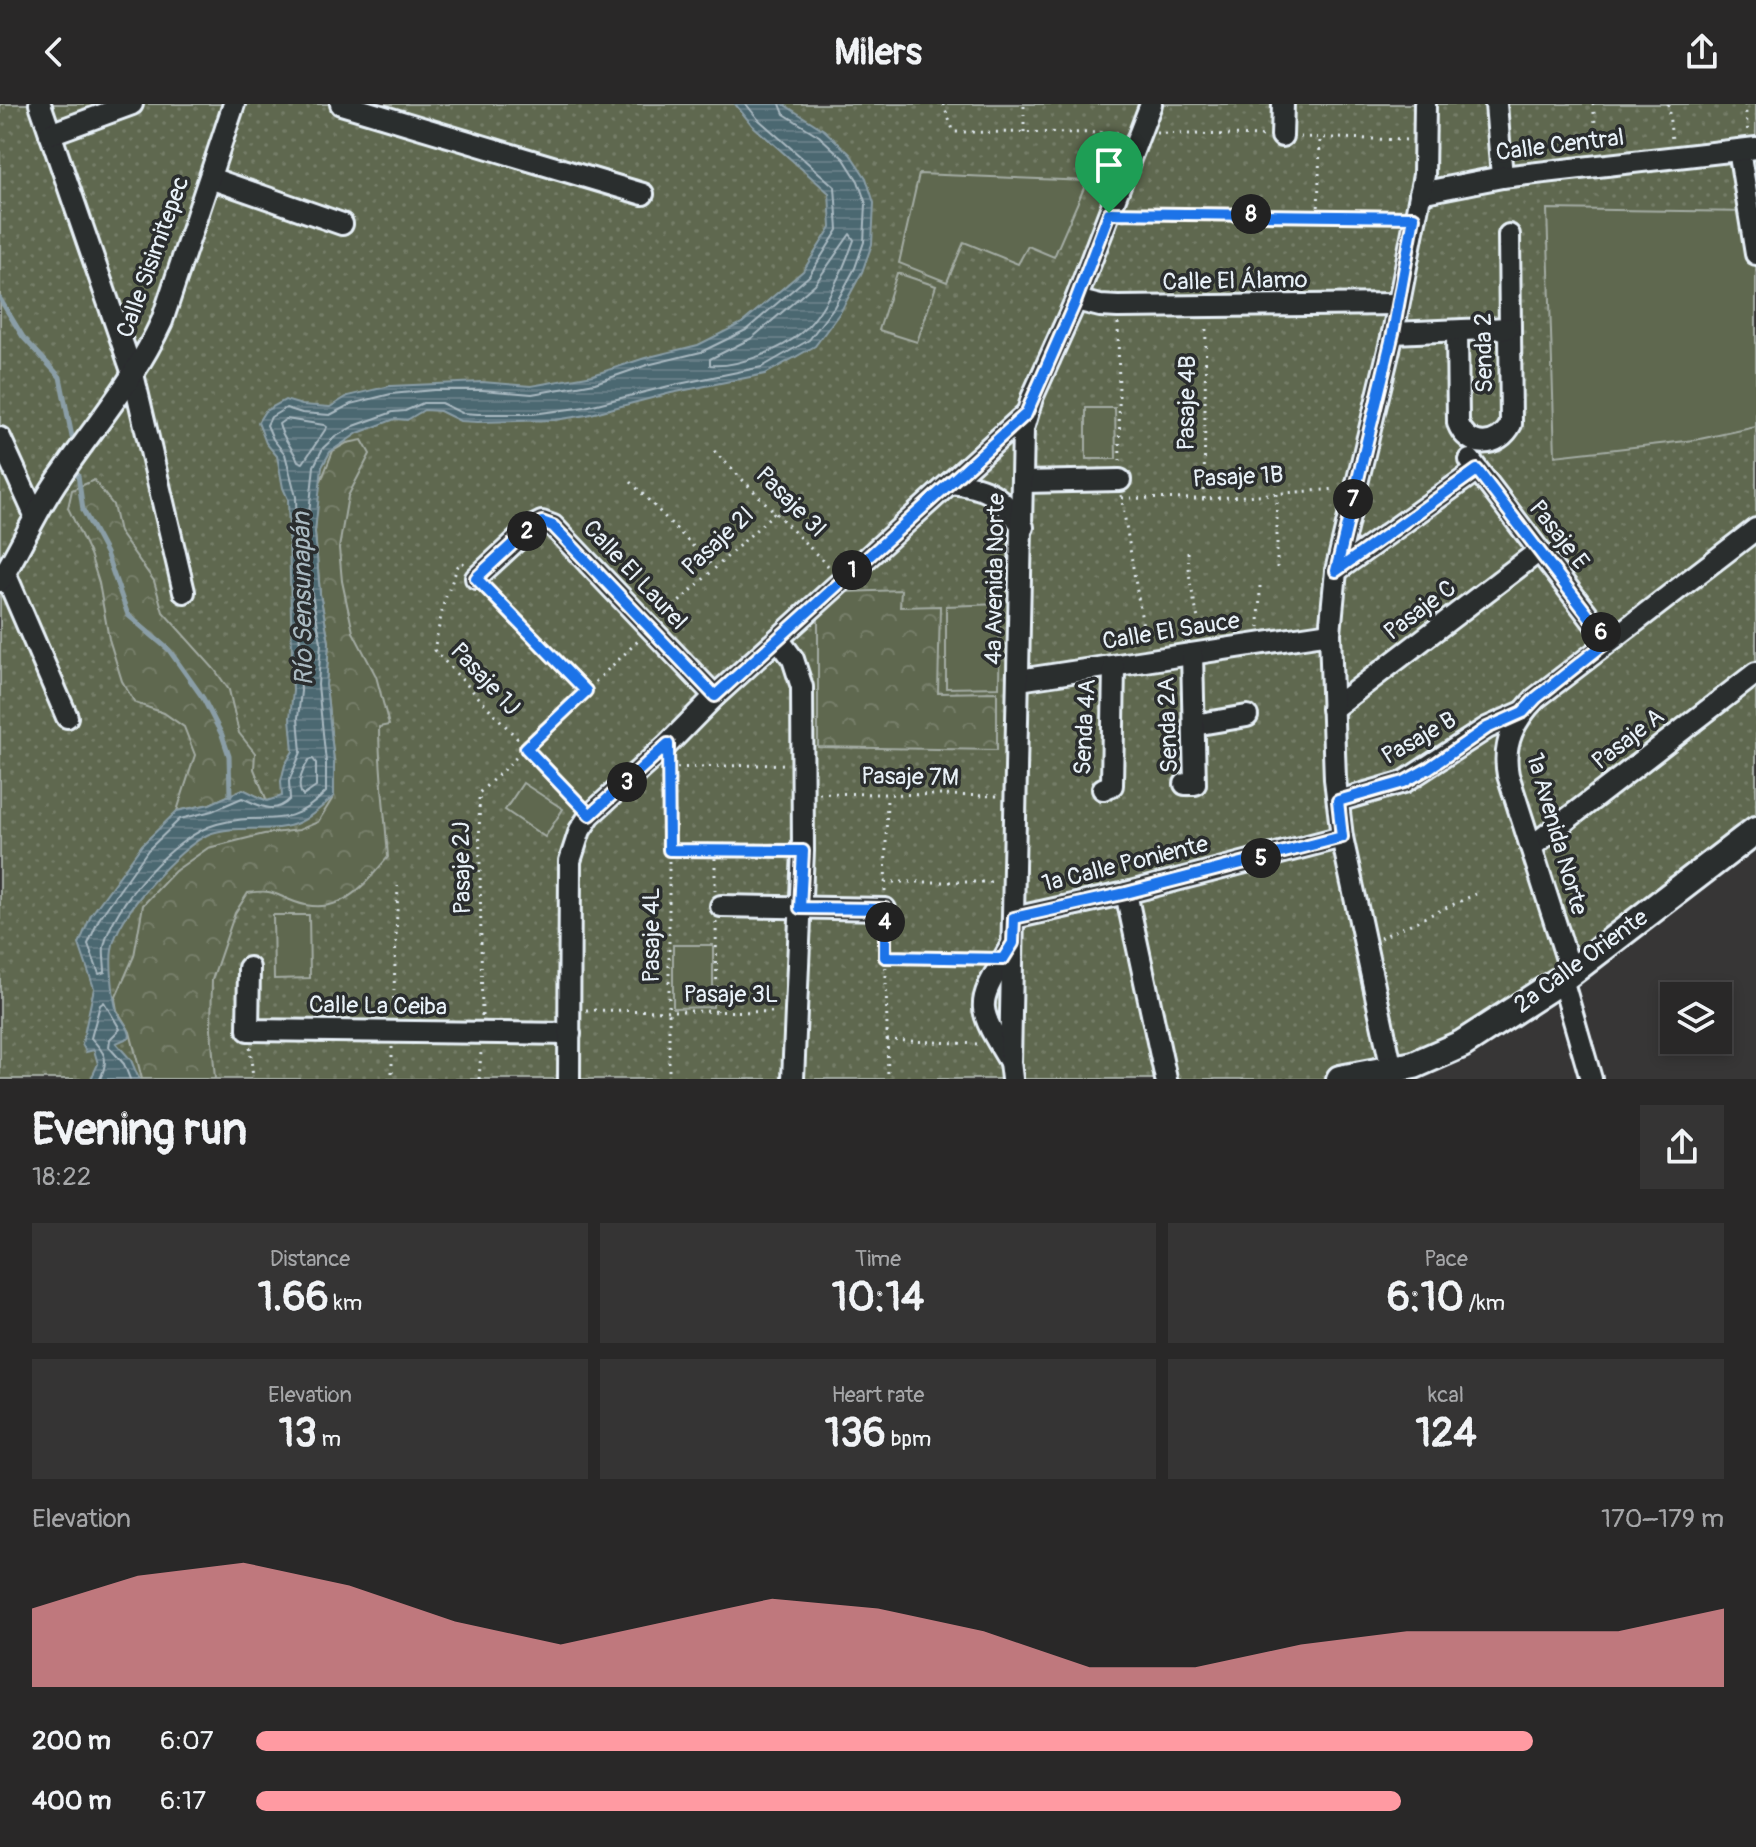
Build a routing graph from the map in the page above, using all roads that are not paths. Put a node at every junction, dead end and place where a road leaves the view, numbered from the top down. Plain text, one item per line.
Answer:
1 (40, 104) edge
2 (132, 104) edge
3 (234, 104) edge
4 (341, 104) edge
5 (1151, 104) edge
6 (1283, 104) edge
7 (1425, 104) edge
8 (1496, 104) edge
9 (50, 134) junction
10 (1282, 136) dead end
11 (1748, 149) edge
12 (1502, 177) junction
13 (210, 178) junction
14 (1420, 193) junction
15 (643, 194) dead end
16 (342, 224) dead end
17 (1509, 235) dead end
18 (1756, 254) edge
19 (1076, 300) junction
20 (1397, 304) junction
21 (1509, 328) junction
22 (1457, 331) junction
23 (1393, 333) junction
24 (133, 374) junction
25 (1026, 414) junction
26 (0, 438) edge
27 (1473, 457) junction
28 (1023, 482) junction
29 (950, 483) junction
30 (1121, 489) road end
31 (35, 515) junction
32 (1023, 527) junction
33 (1756, 529) edge
34 (1539, 551) junction
35 (1336, 571) junction
36 (2, 577) edge
37 (476, 578) road end
38 (184, 592) dead end
39 (1330, 633) junction
40 (779, 640) junction
41 (1608, 641) junction
42 (1199, 653) junction
43 (1114, 666) junction
44 (1756, 673) edge
45 (1019, 680) junction
46 (715, 696) junction
47 (1332, 709) junction
48 (1523, 712) junction
49 (1247, 716) dead end
50 (67, 717) dead end
51 (1194, 725) junction
52 (1185, 784) dead end
53 (1103, 789) dead end
54 (1338, 801) junction
55 (1756, 830) edge
56 (1342, 837) junction
57 (1531, 847) junction
58 (1126, 893) junction
59 (717, 903) road end
60 (800, 908) junction
61 (885, 909) road end
62 (1014, 918) junction
63 (1008, 951) junction
64 (249, 968) dead end
65 (1566, 976) junction
66 (570, 1034) junction
67 (1007, 1062) edge
68 (1393, 1074) edge
69 (569, 1079) edge
70 (793, 1079) edge
71 (1166, 1079) edge
72 (1340, 1079) edge
73 (1591, 1079) edge

1 - 9 street
2 - 9 street
3 - 13 street, Calle Sisimitepec
4 - 15 street
5 - 19 street, 4a Avenida Norte
6 - 10 street
7 - 14 street
8 - 12 street
9 - 24 street
11 - 12 street, Calle Central
11 - 18 street
12 - 14 street, Calle Central
13 - 16 street
13 - 24 street, Calle Sisimitepec
14 - 20 street
17 - 21 street, Senda 2
19 - 20 street, Calle El Álamo
19 - 25 street, 4a Avenida Norte
20 - 23 street
21 - 22 street
21 - 27 street, Senda 2
22 - 23 street
22 - 27 street, Pasaje E
23 - 35 street
24 - 31 street, Calle Sisimitepec
24 - 38 street
25 - 28 street, 4a Avenida Norte
25 - 29 street
26 - 31 street
27 - 34 street, Pasaje E
27 - 35 street
28 - 30 street
28 - 32 street, 4a Avenida Norte
29 - 32 street
29 - 40 street
31 - 36 street, Calle Sisimitepec
32 - 45 street, 4a Avenida Norte
33 - 41 street
34 - 41 street, Pasaje E
34 - 47 street, Pasaje C
35 - 39 street
36 - 50 street
37 - 46 street, Calle El Laurel
39 - 42 street, Calle El Sauce
39 - 47 street
40 - 46 street
40 - 60 street
41 - 48 street
42 - 43 street, Calle El Sauce
42 - 51 street, Senda 2A
43 - 45 street, Calle El Sauce
43 - 53 street, Senda 4A
44 - 57 street, Pasaje A
45 - 62 street, 4a Avenida Norte
46 - 66 street
47 - 54 street
48 - 54 street, Pasaje B
48 - 57 street, 1a Avenida Norte
49 - 51 street
51 - 52 street, Senda 2A
54 - 56 street
55 - 65 main road, 2a Calle Oriente
56 - 58 street, 1a Calle Poniente
56 - 68 street
57 - 65 street, 1a Avenida Norte
58 - 62 street, 1a Calle Poniente
58 - 71 street
59 - 60 street
60 - 61 street
60 - 70 street
62 - 63 street, 4a Avenida Norte
63 - 67 street, 4a Avenida Norte
63 - 67 street
64 - 66 street, Calle La Ceiba
65 - 68 main road, 2a Calle Oriente
65 - 73 street, 1a Avenida Norte
66 - 69 street
68 - 72 main road, 2a Calle Oriente

